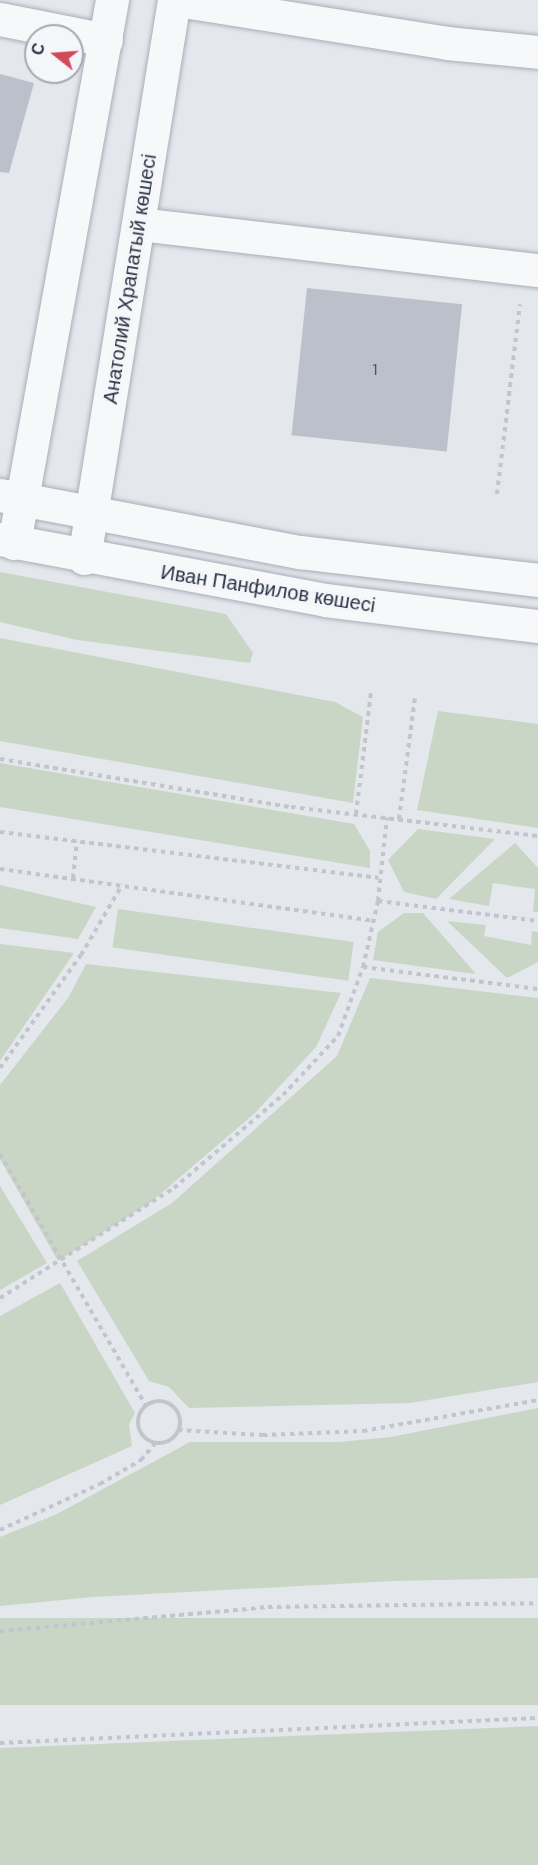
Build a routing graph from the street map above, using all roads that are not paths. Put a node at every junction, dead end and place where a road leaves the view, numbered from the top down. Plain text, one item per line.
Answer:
1 (112, 0) edge
2 (175, 0) edge
3 (0, 19) edge
4 (106, 40) junction
5 (538, 52) edge
6 (139, 224) junction
7 (531, 270) edge
8 (12, 498) edge
9 (92, 515) junction
10 (7, 541) edge
11 (84, 558) junction
12 (538, 580) edge
13 (538, 626) edge

1 - 4 street
2 - 5 street
2 - 6 street, Анатолий Храпатый көшесі
3 - 4 street
4 - 8 street
6 - 7 street
6 - 9 street, Анатолий Храпатый көшесі
8 - 9 street
8 - 10 street
9 - 11 street, Анатолий Храпатый көшесі
9 - 12 street
10 - 11 street, Иван Панфилов көшесі
11 - 13 street, Иван Панфилов көшесі

